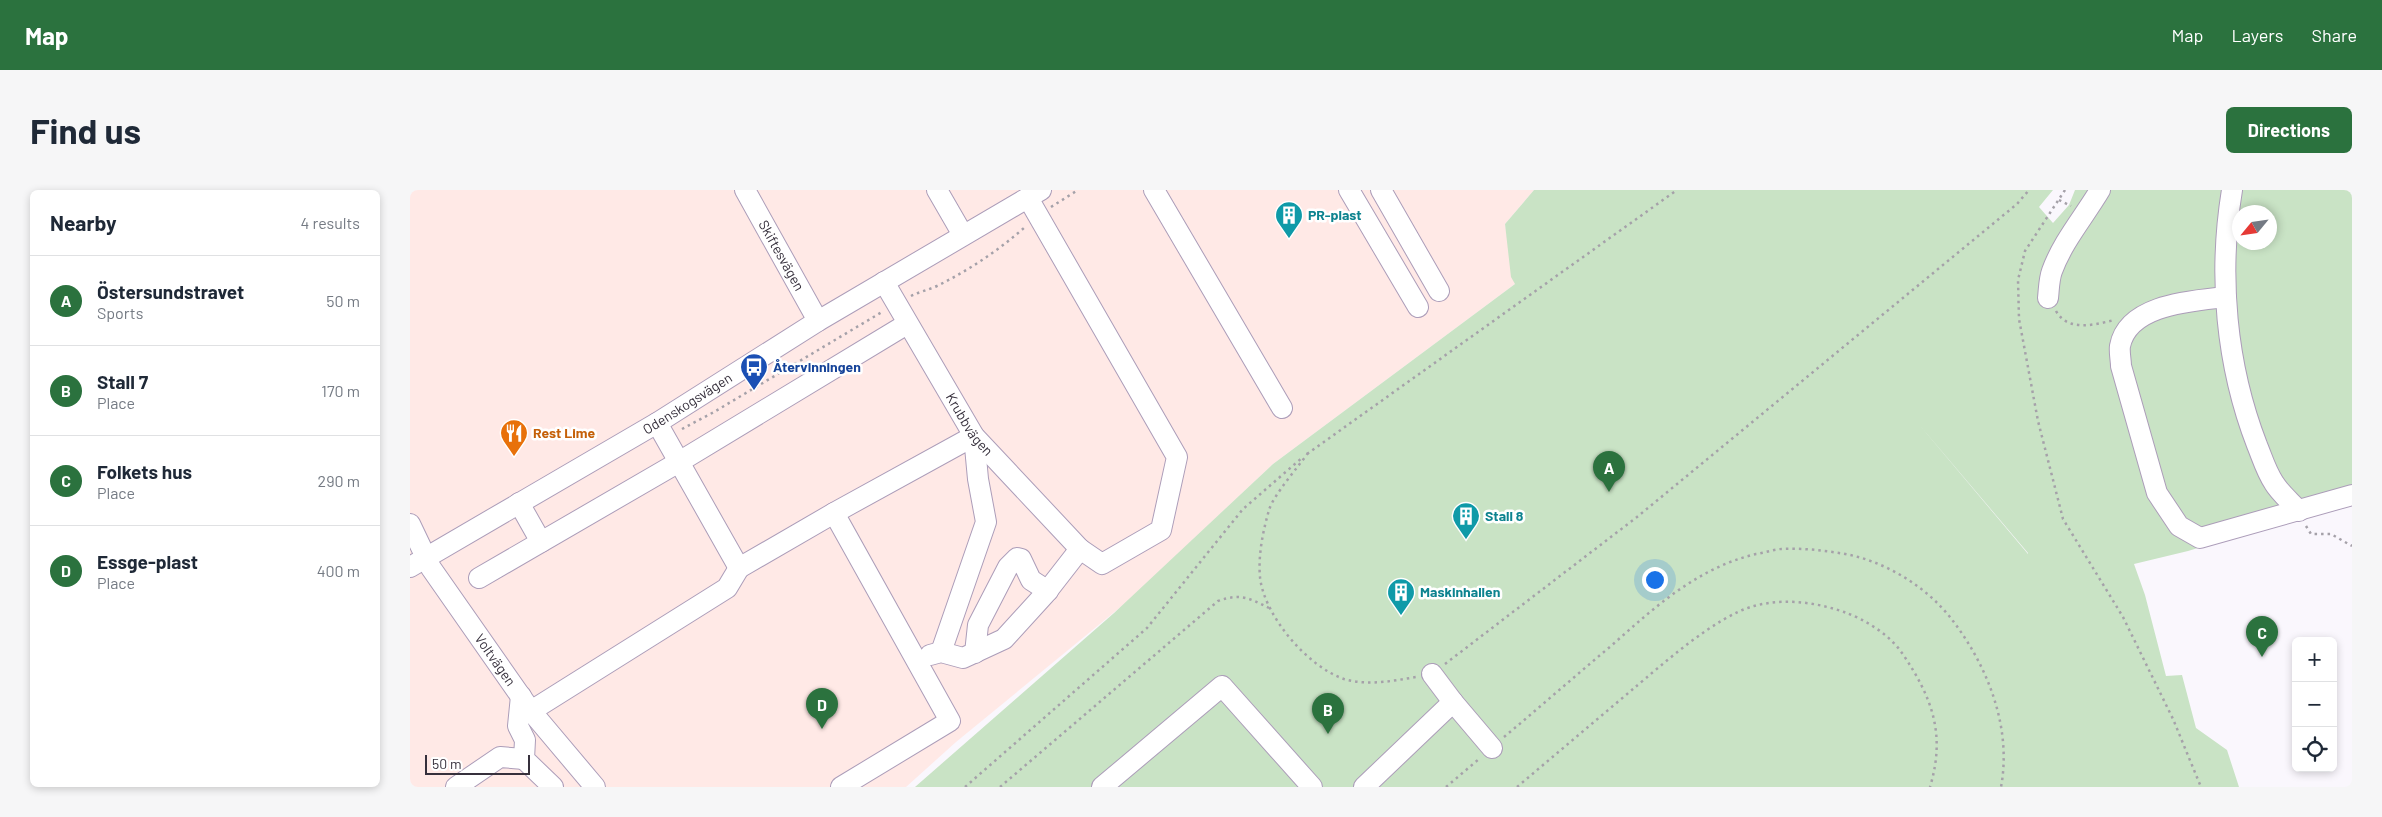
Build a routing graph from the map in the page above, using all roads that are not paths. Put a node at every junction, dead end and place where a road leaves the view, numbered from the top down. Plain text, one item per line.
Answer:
1 (745, 190) edge
2 (937, 190) edge
3 (1154, 190) edge
4 (1349, 190) edge
5 (1381, 190) edge
6 (2100, 190) edge
7 (2232, 190) edge
8 (1035, 194) edge
9 (963, 235) junction
10 (884, 282) junction
11 (1439, 291) dead end
12 (2226, 297) junction
13 (2048, 298) road end
14 (1418, 308) dead end
15 (818, 321) junction
16 (907, 324) junction
17 (1282, 408) dead end
18 (661, 430) junction
19 (974, 436) junction
20 (679, 462) junction
21 (2352, 495) edge
22 (519, 503) junction
23 (2299, 511) junction
24 (834, 513) junction
25 (410, 524) edge
26 (541, 542) junction
27 (1080, 549) junction
28 (418, 562) edge
29 (739, 568) junction
30 (479, 578) dead end
31 (1048, 591) junction
32 (941, 652) junction
33 (975, 653) junction
34 (916, 659) junction
35 (1432, 674) road end
36 (1453, 702) junction
37 (526, 703) junction
38 (1492, 748) road end
39 (524, 759) junction
40 (456, 787) edge
41 (553, 787) edge
42 (596, 787) edge
43 (841, 787) edge
44 (1102, 787) edge
45 (1312, 787) edge
46 (1364, 787) edge

1 - 15 street, Skiftesvägen
2 - 9 street
3 - 17 street
4 - 14 street
5 - 11 street
6 - 13 street
7 - 12 street
8 - 9 street, Odenskogsvägen
8 - 27 street, Krubbvägen
9 - 10 street, Odenskogsvägen
10 - 15 street, Odenskogsvägen
10 - 16 street, Krubbvägen
12 - 23 street
12 - 23 street
15 - 18 street, Odenskogsvägen
16 - 19 street, Krubbvägen
16 - 20 street
18 - 20 street
18 - 22 street, Odenskogsvägen
19 - 24 street
19 - 27 street, Krubbvägen
19 - 32 street
20 - 26 street
20 - 29 street
21 - 23 street
22 - 26 street
22 - 28 street, Odenskogsvägen
24 - 29 street
24 - 34 street
25 - 28 street, Voltvägen
26 - 30 street
27 - 31 street
28 - 37 street, Voltvägen
29 - 37 street
31 - 33 street
31 - 33 street
32 - 33 street
32 - 34 street
34 - 43 street
35 - 36 street
36 - 38 street
36 - 46 street
37 - 39 street
37 - 42 street, Voltvägen
39 - 40 street
39 - 41 street
44 - 45 street

